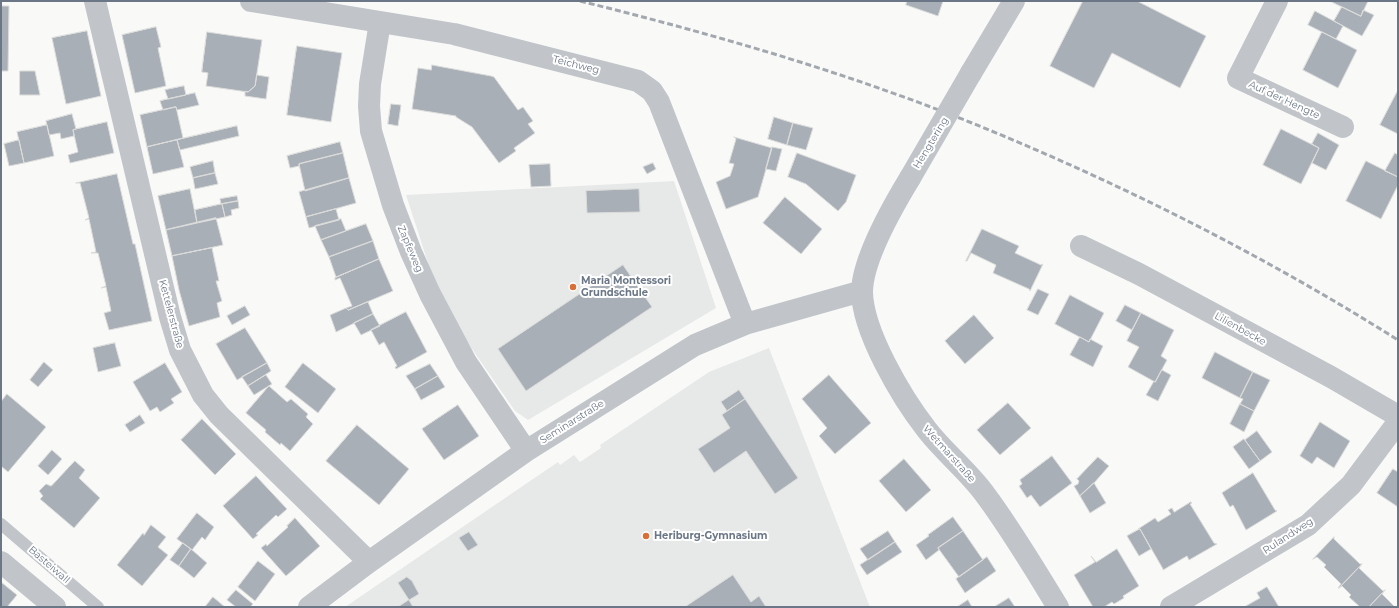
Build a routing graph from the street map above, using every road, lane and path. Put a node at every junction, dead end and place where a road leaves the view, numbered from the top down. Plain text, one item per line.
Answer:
1 (95, 1) edge
2 (251, 1) edge
3 (1014, 1) edge
4 (1277, 1) edge
5 (380, 22) junction
6 (1343, 127) dead end
7 (1081, 246) dead end
8 (862, 291) junction
9 (745, 324) junction
10 (1398, 416) edge
11 (1398, 422) edge
12 (526, 451) junction
13 (1, 524) edge
14 (1, 562) edge
15 (368, 562) junction
16 (55, 607) edge
17 (98, 607) edge
18 (309, 607) edge
19 (1058, 607) edge
20 (1171, 607) edge

1 - 15 street, Kettelerstraße
2 - 5 street, Teichweg
3 - 8 street, Hengtering, bridge
4 - 6 street, Auf der Hengte
5 - 9 street, Teichweg
5 - 12 street, Zapfeweg
7 - 10 street, Lilienbecke
8 - 9 street, Seminarstraße
8 - 19 street, Wetmarstraße
9 - 12 street, Seminarstraße
11 - 20 street, Rulandweg
12 - 15 street, Seminarstraße
13 - 17 lane, Basteiwall
14 - 16 street
15 - 18 street, Seminarstraße

